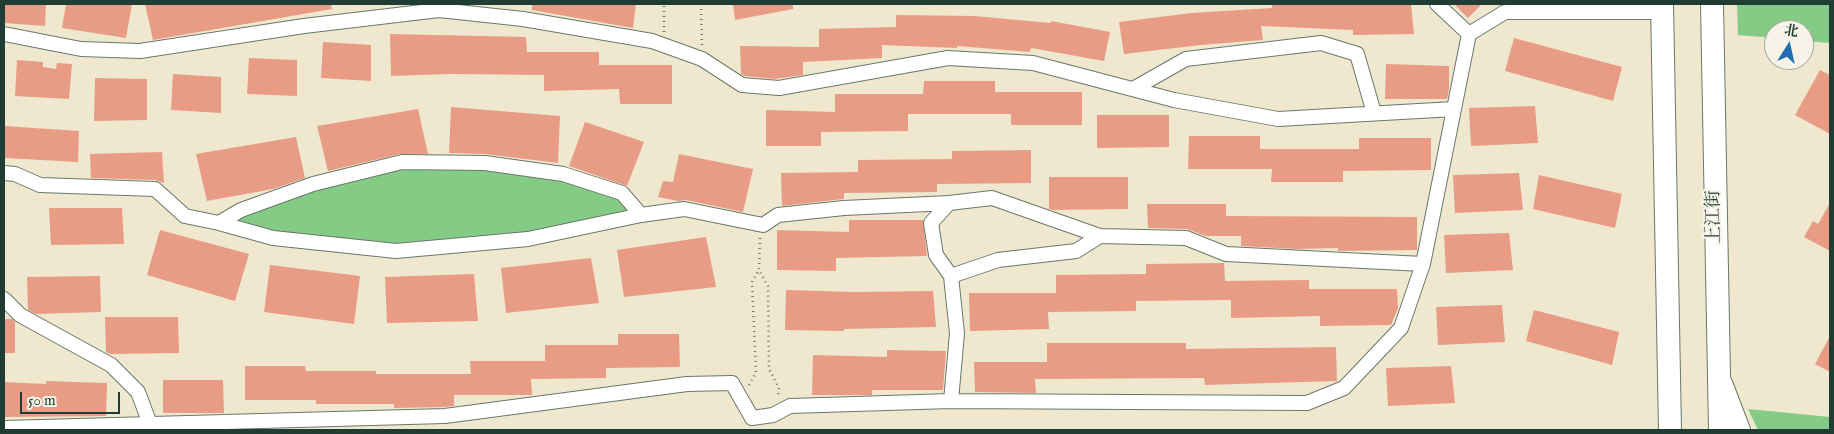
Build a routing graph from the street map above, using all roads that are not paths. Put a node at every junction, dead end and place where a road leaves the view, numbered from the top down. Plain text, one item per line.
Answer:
1 (1437, 4) edge
2 (1712, 4) edge
3 (1662, 8) edge
4 (4, 34) edge
5 (1469, 34) junction
6 (1133, 89) junction
7 (1454, 109) junction
8 (1374, 113) junction
9 (4, 173) edge
10 (949, 203) junction
11 (641, 215) junction
12 (219, 223) junction
13 (1100, 236) junction
14 (1423, 264) junction
15 (951, 276) junction
16 (4, 299) edge
17 (1720, 378) junction
18 (951, 401) junction
19 (150, 424) junction
20 (4, 428) edge
21 (1670, 430) edge
22 (1720, 430) edge
23 (1740, 430) edge

1 - 5 street
2 - 17 main road, 上江街
3 - 5 street
3 - 21 main road
4 - 6 street
5 - 7 street
6 - 8 street
6 - 8 street
7 - 8 street
7 - 14 street
9 - 12 street
10 - 11 street
10 - 13 street
10 - 15 street
11 - 12 street
11 - 12 street
13 - 14 street
13 - 15 street
14 - 18 street
15 - 18 street
16 - 19 street
17 - 22 main road, 上江街
17 - 23 main road
18 - 19 street
19 - 20 street

